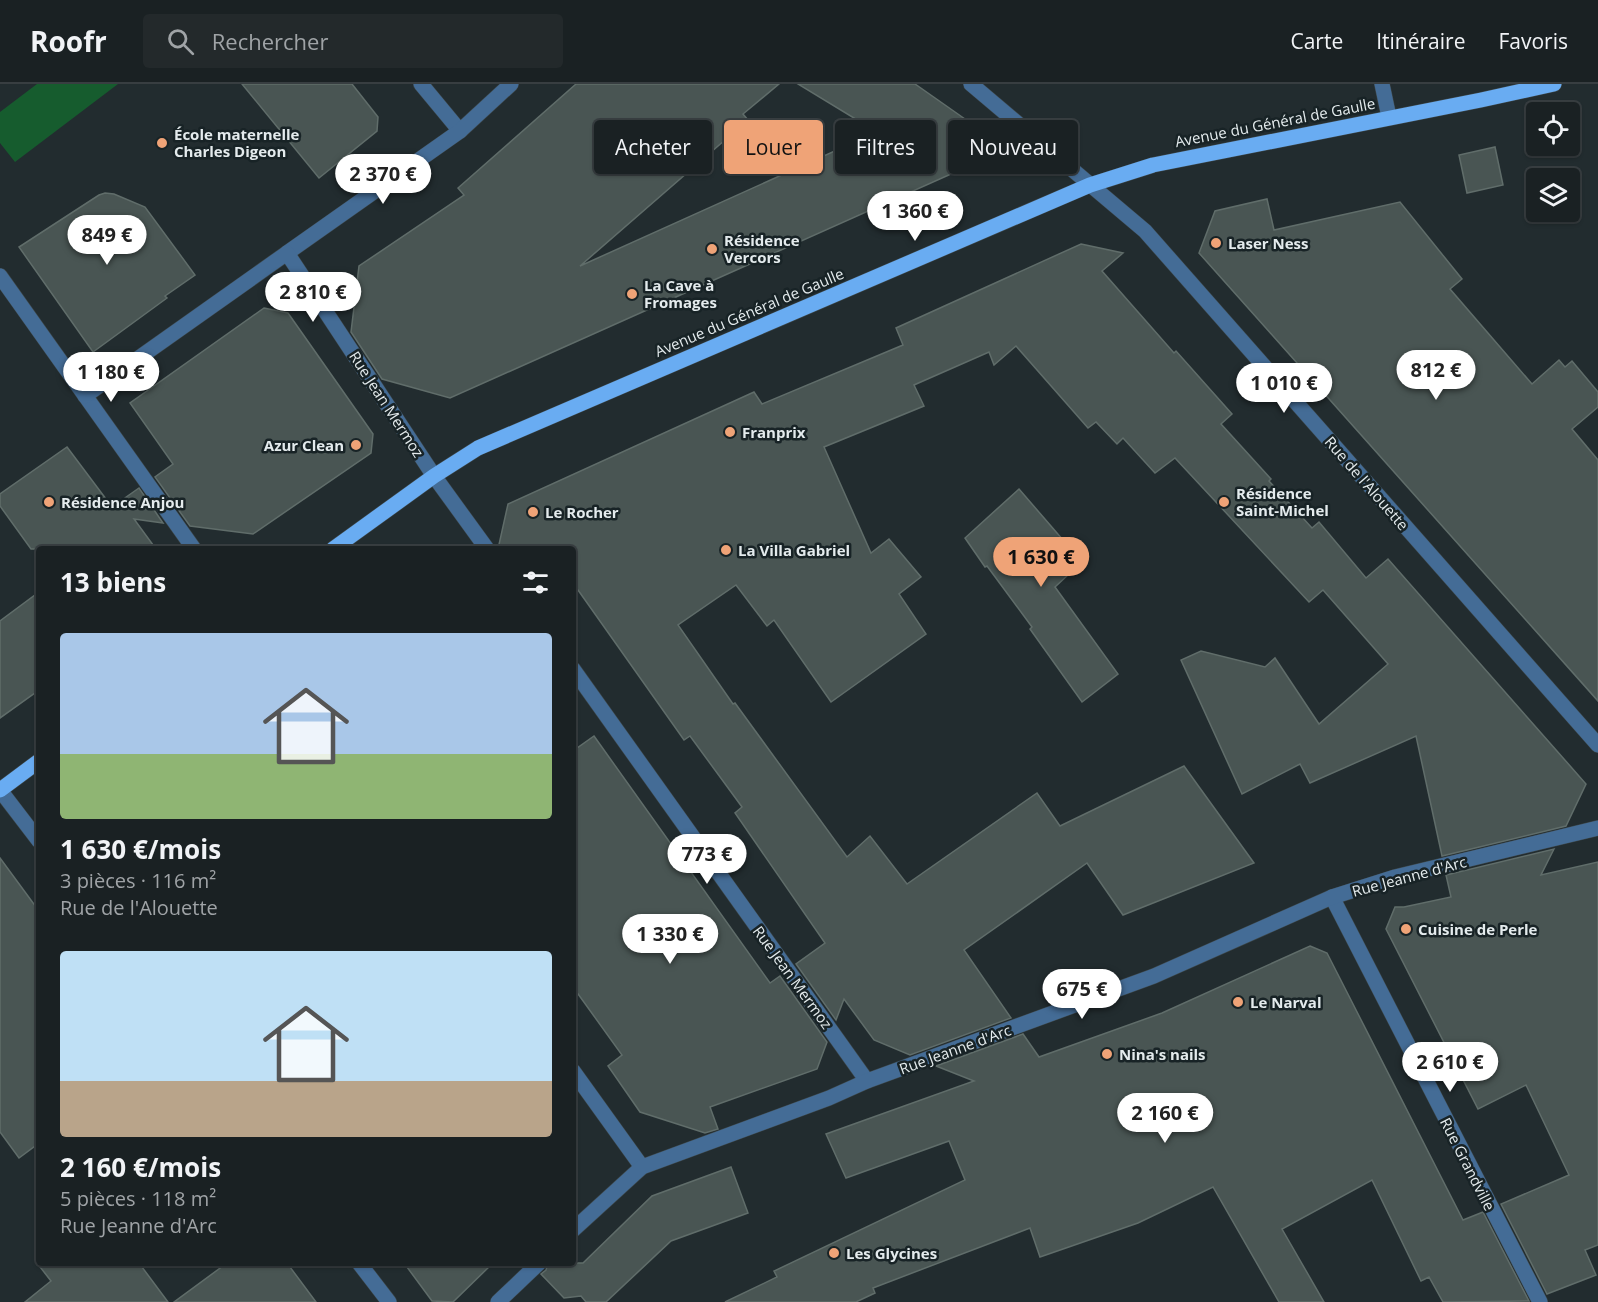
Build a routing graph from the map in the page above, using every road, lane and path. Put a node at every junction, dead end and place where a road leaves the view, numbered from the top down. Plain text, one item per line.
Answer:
1 (421, 84) edge
2 (511, 84) edge
3 (971, 84) edge
4 (1382, 84) edge
5 (1554, 84) edge
6 (1389, 117) junction
7 (460, 131) junction
8 (1090, 185) junction
9 (287, 253) junction
10 (0, 276) edge
11 (86, 396) junction
12 (434, 476) junction
13 (192, 546) edge
14 (337, 546) edge
15 (485, 546) edge
16 (576, 673) edge
17 (1598, 745) edge
18 (36, 763) edge
19 (0, 790) edge
20 (1598, 828) edge
21 (36, 837) edge
22 (1332, 897) junction
23 (576, 1075) edge
24 (867, 1081) junction
25 (642, 1167) junction
26 (576, 1227) edge
27 (361, 1266) edge
28 (536, 1266) edge
29 (389, 1302) edge
30 (498, 1302) edge
31 (1540, 1302) edge

1 - 7 street
2 - 7 street
3 - 8 street, Rue de l'Alouette
4 - 6 street
5 - 6 main road, Avenue du Général de Gaulle
6 - 8 main road, Avenue du Général de Gaulle
7 - 9 street
8 - 12 main road, Avenue du Général de Gaulle
8 - 17 street, Rue de l'Alouette
9 - 11 street
9 - 12 street, Rue Jean Mermoz
10 - 11 street
11 - 13 street
12 - 14 main road, Avenue du Général de Gaulle
12 - 15 street, Rue Jean Mermoz
16 - 24 street, Rue Jean Mermoz
18 - 19 main road
19 - 21 street
20 - 22 street, Rue Jeanne d'Arc
22 - 24 street, Rue Jeanne d'Arc
22 - 31 street, Rue Grandville
23 - 25 street
24 - 25 street, Rue Jeanne d'Arc
25 - 26 street, Rue Jeanne d'Arc
27 - 29 street
28 - 30 street

